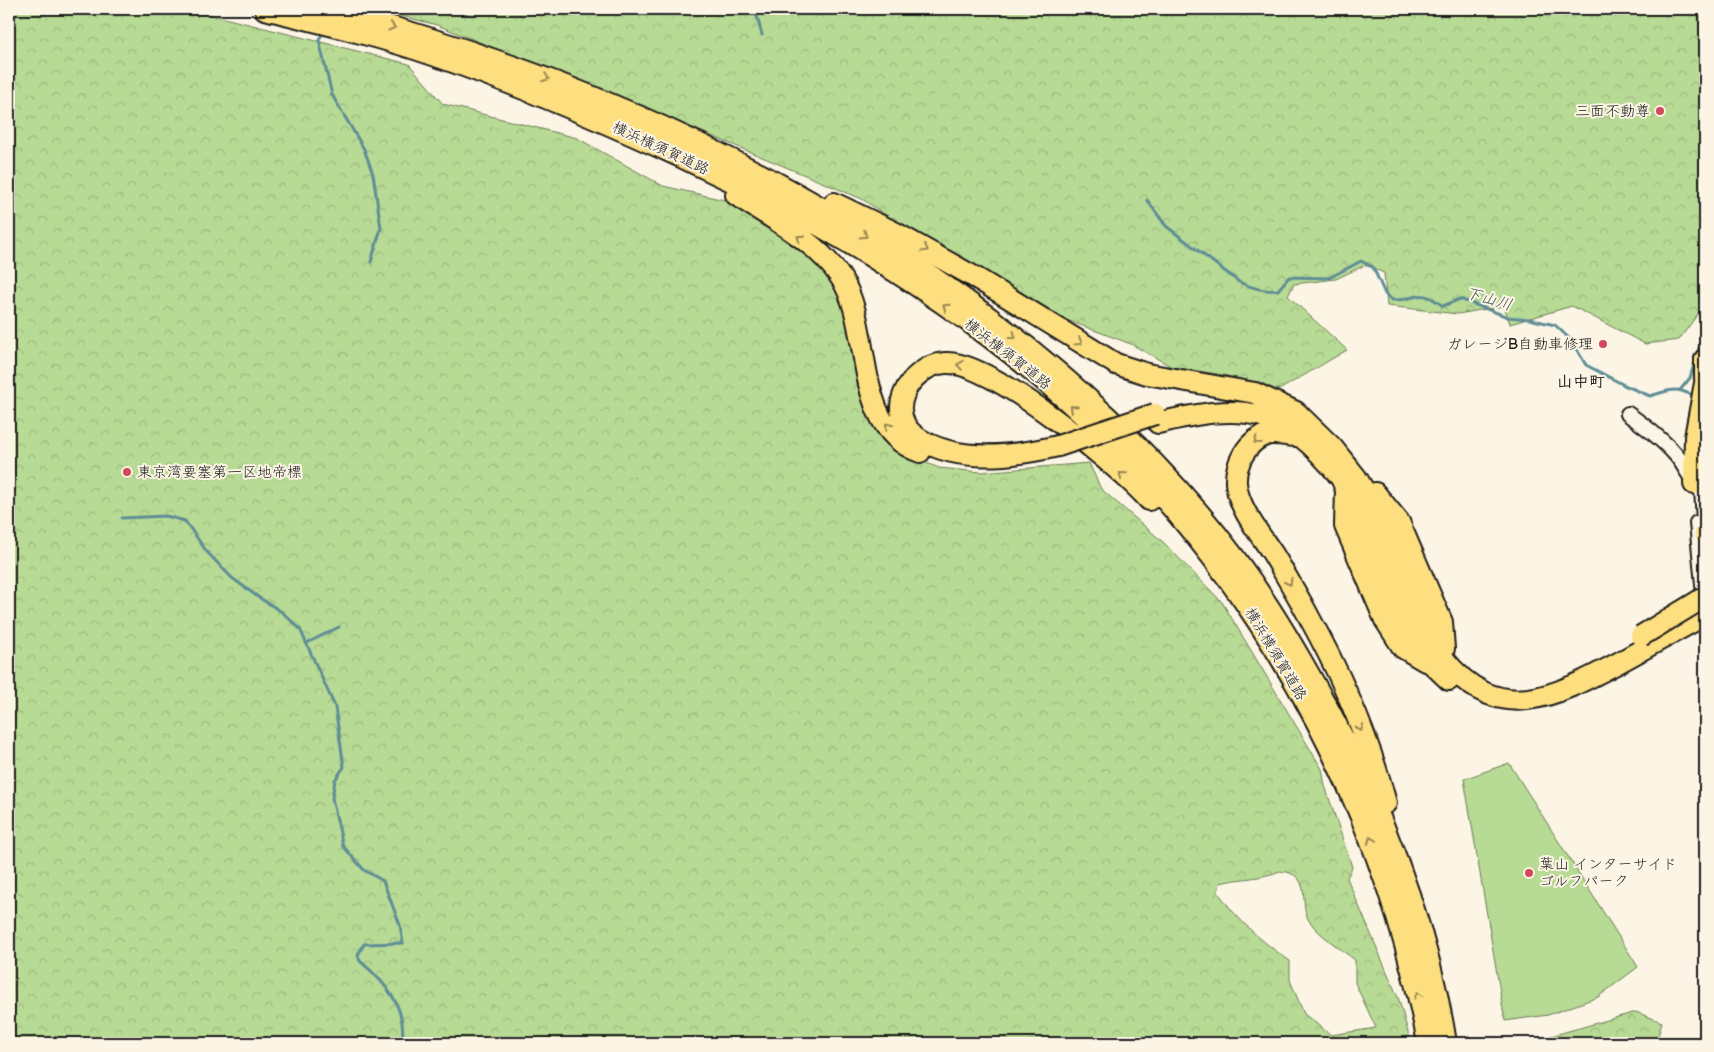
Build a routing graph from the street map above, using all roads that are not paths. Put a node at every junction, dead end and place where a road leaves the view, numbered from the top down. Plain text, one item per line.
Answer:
1 (265, 9) edge
2 (328, 9) edge
3 (643, 118) junction
4 (667, 151) junction
5 (1705, 360) edge
6 (1703, 398) edge
7 (1628, 414) dead end
8 (1307, 432) junction
9 (1061, 450) junction
10 (1702, 488) edge
11 (1355, 489) junction
12 (1705, 534) edge
13 (1705, 597) edge
14 (1705, 604) edge
15 (1705, 616) edge
16 (1705, 626) edge
17 (1650, 644) junction
18 (1436, 652) junction
19 (1280, 657) junction
20 (1410, 894) junction
21 (1428, 1043) edge
22 (1446, 1043) edge

1 - 4 highway, 横浜横須賀道路
2 -> 3 highway, 横浜横須賀道路
3 -> 8 highway
3 -> 20 highway, 横浜横須賀道路
9 -> 4 highway
19 -> 4 highway, 横浜横須賀道路
5 - 6 highway
6 - 10 highway
7 - 10 street
8 - 9 highway
8 - 11 highway
8 -> 20 highway
19 -> 9 highway
10 - 12 street
10 - 14 street
11 - 18 highway
11 - 18 highway
11 - 18 highway
13 - 17 highway, bridge
15 - 17 highway
16 - 17 highway
17 - 18 highway
17 - 18 highway
21 -> 19 highway, 横浜横須賀道路
20 - 22 highway, 横浜横須賀道路

